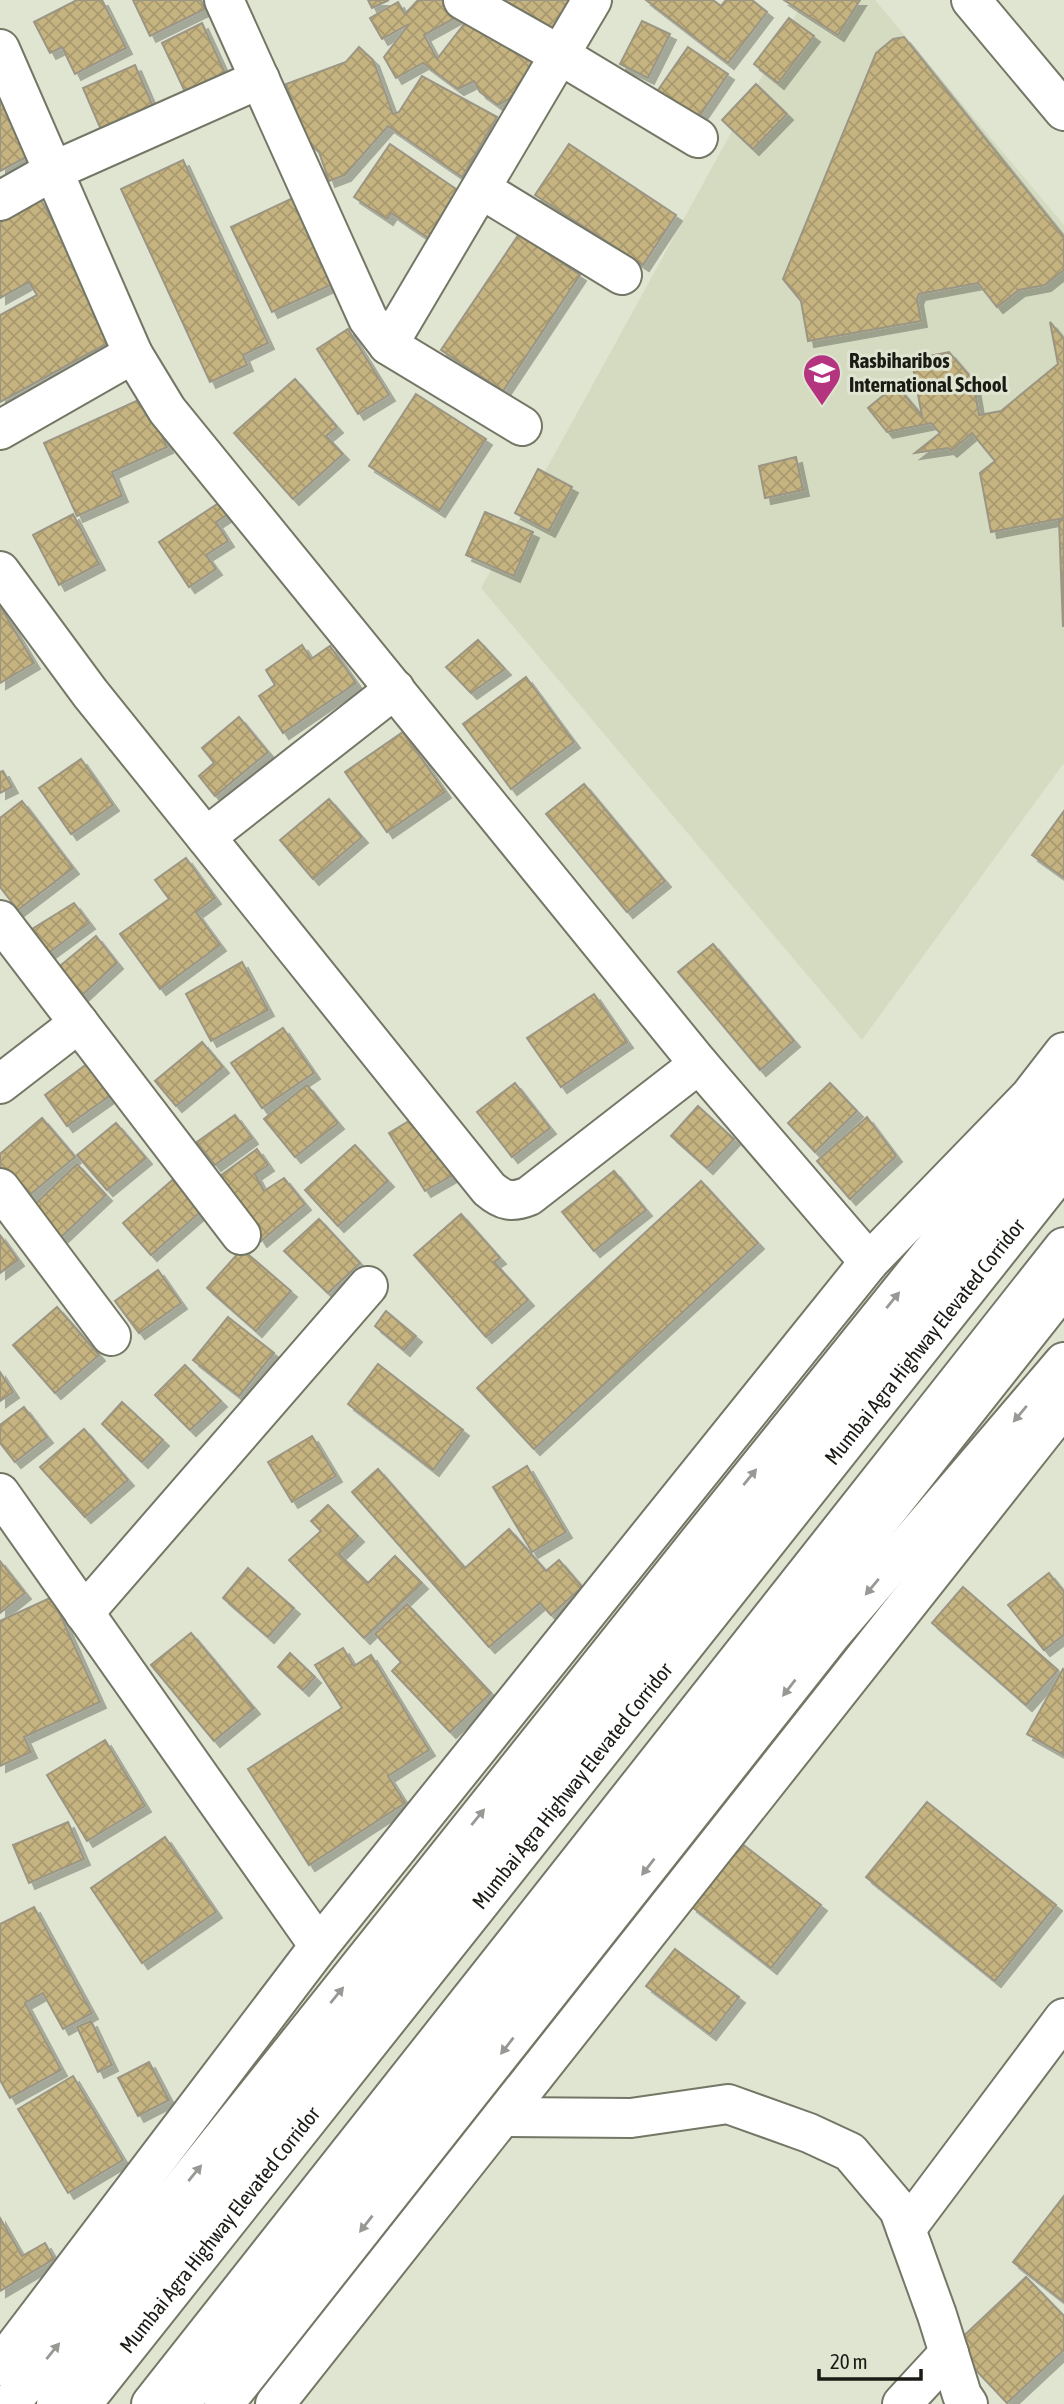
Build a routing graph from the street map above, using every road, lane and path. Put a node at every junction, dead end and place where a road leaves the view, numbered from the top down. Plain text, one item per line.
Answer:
1 (224, 0) edge
2 (463, 0) edge
3 (592, 0) edge
4 (971, 0) edge
5 (0, 49) edge
6 (560, 55) junction
7 (260, 79) junction
8 (1064, 111) edge
9 (698, 138) dead end
10 (54, 171) junction
11 (481, 189) junction
12 (0, 201) edge
13 (622, 275) dead end
14 (388, 345) junction
15 (133, 354) junction
16 (523, 426) dead end
17 (0, 430) edge
18 (0, 571) edge
19 (395, 690) junction
20 (206, 837) junction
21 (0, 920) edge
22 (79, 1023) junction
23 (1064, 1052) edge
24 (699, 1064) junction
25 (0, 1084) edge
26 (1064, 1091) edge
27 (1064, 1134) edge
28 (1064, 1167) edge
29 (0, 1188) edge
30 (241, 1235) dead end
31 (1064, 1247) edge
32 (869, 1262) junction
33 (368, 1286) dead end
34 (1064, 1287) edge
35 (111, 1336) dead end
36 (1064, 1362) edge
37 (1064, 1406) edge
38 (0, 1493) edge
39 (84, 1613) junction
40 (319, 1947) junction
41 (1064, 2018) edge
42 (502, 2117) junction
43 (906, 2229) junction
44 (949, 2353) junction
45 (0, 2366) edge
46 (10, 2404) edge
47 (56, 2404) edge
48 (82, 2404) edge
49 (151, 2404) edge
50 (180, 2404) edge
51 (224, 2404) edge
52 (275, 2404) edge
53 (902, 2404) edge
54 (968, 2404) edge

1 - 7 main road
2 - 6 main road
3 - 6 main road
4 - 8 main road
5 - 10 main road
6 - 9 main road
6 - 11 main road
7 - 10 main road
7 - 14 main road
10 - 12 main road
10 - 15 main road
11 - 13 main road
11 - 14 main road
14 - 16 main road
15 - 17 main road
15 - 19 main road
18 - 20 main road
19 - 20 main road
19 - 24 main road
20 - 24 main road
21 - 22 main road
22 - 25 main road
22 - 30 main road
23 - 32 main road
24 - 32 main road
46 -> 26 main road
27 - 47 main road
28 - 48 main road, Mumbai Agra Highway Elevated Corridor
29 - 35 main road
31 - 49 main road
32 - 40 main road
33 - 39 main road
34 - 50 main road
36 -> 51 main road
37 - 42 main road
38 - 39 main road
39 - 40 main road
40 - 45 main road
41 - 43 main road
42 - 43 main road
42 - 52 main road
43 - 44 main road
44 - 53 main road
44 - 54 main road

